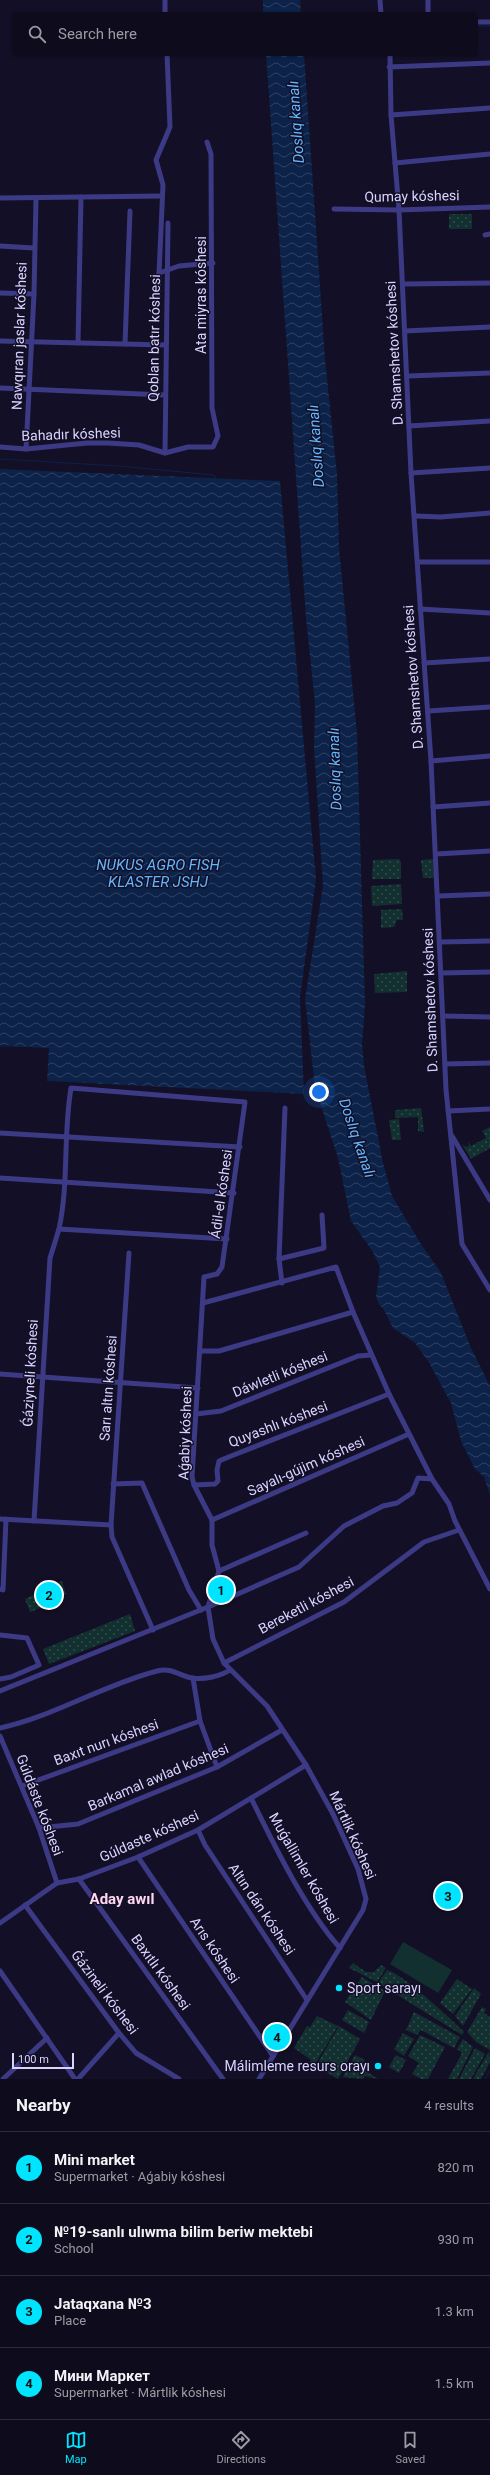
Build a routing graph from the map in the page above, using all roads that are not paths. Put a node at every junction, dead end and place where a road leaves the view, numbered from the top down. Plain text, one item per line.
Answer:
1 (165, 0) edge
2 (380, 0) edge
3 (428, 0) edge
4 (165, 12) edge
5 (381, 12) edge
6 (428, 12) edge
7 (478, 22) edge
8 (490, 22) edge
9 (167, 56) edge
10 (390, 56) edge
11 (490, 63) edge
12 (389, 67) junction
13 (490, 108) edge
14 (391, 115) junction
15 (207, 142) dead end
16 (490, 154) edge
17 (395, 163) junction
18 (162, 196) junction
19 (81, 197) junction
20 (0, 198) edge
21 (36, 199) junction
22 (490, 207) edge
23 (334, 209) dead end
24 (399, 210) junction
25 (130, 211) dead end
26 (168, 223) dead end
27 (0, 246) edge
28 (34, 248) junction
29 (213, 263) junction
30 (168, 271) junction
31 (159, 274) junction
32 (490, 283) edge
33 (403, 284) junction
34 (0, 293) edge
35 (34, 294) junction
36 (158, 296) dead end
37 (490, 327) edge
38 (405, 332) junction
39 (0, 341) edge
40 (32, 342) junction
41 (78, 343) junction
42 (124, 344) junction
43 (165, 345) junction
44 (490, 373) edge
45 (408, 376) junction
46 (0, 388) edge
47 (28, 389) junction
48 (165, 395) junction
49 (490, 421) edge
50 (409, 426) junction
51 (0, 447) edge
52 (26, 449) junction
53 (165, 453) junction
54 (490, 468) edge
55 (411, 473) junction
56 (490, 513) edge
57 (415, 516) junction
58 (418, 562) junction
59 (490, 562) edge
60 (420, 609) junction
61 (490, 613) edge
62 (490, 659) edge
63 (424, 663) junction
64 (490, 707) edge
65 (428, 712) junction
66 (490, 756) edge
67 (431, 762) junction
68 (490, 803) edge
69 (433, 807) junction
70 (490, 851) edge
71 (436, 854) junction
72 (490, 894) edge
73 (438, 896) junction
74 (490, 940) edge
75 (440, 942) junction
76 (490, 972) edge
77 (441, 973) junction
78 (443, 1016) junction
79 (490, 1017) edge
80 (490, 1063) edge
81 (445, 1064) junction
82 (245, 1102) joint
83 (286, 1108) dead end
84 (490, 1110) edge
85 (448, 1111) junction
86 (0, 1133) edge
87 (450, 1134) junction
88 (65, 1138) junction
89 (240, 1147) junction
90 (0, 1178) edge
91 (64, 1183) junction
92 (234, 1193) junction
93 (490, 1200) edge
94 (322, 1215) dead end
95 (59, 1229) junction
96 (227, 1239) junction
97 (129, 1253) dead end
98 (279, 1259) junction
99 (204, 1277) joint
100 (282, 1283) junction
101 (490, 1290) edge
102 (203, 1303) junction
103 (353, 1312) junction
104 (200, 1350) junction
105 (372, 1356) junction
106 (0, 1374) edge
107 (42, 1376) junction
108 (120, 1382) junction
109 (198, 1388) junction
110 (389, 1394) junction
111 (196, 1414) junction
112 (409, 1434) junction
113 (432, 1480) junction
114 (113, 1484) junction
115 (194, 1485) junction
116 (0, 1519) edge
117 (6, 1519) junction
118 (34, 1520) junction
119 (212, 1520) junction
120 (111, 1525) junction
121 (459, 1530) junction
122 (306, 1533) dead end
123 (219, 1571) junction
124 (490, 1589) edge
125 (1, 1590) edge
126 (208, 1608) junction
127 (201, 1610) junction
128 (153, 1630) junction
129 (0, 1635) edge
130 (224, 1663) junction
131 (230, 1670) junction
132 (193, 1678) junction
133 (0, 1679) edge
134 (0, 1691) edge
135 (200, 1721) junction
136 (0, 1728) edge
137 (282, 1730) junction
138 (0, 1736) edge
139 (306, 1765) junction
140 (217, 1767) junction
141 (22, 1786) junction
142 (251, 1798) junction
143 (39, 1828) junction
144 (198, 1830) junction
145 (138, 1857) junction
146 (79, 1879) junction
147 (57, 1883) junction
148 (25, 1905) junction
149 (0, 1923) edge
150 (340, 1948) junction
151 (0, 1971) edge
152 (307, 2000) junction
153 (119, 2033) junction
154 (47, 2038) junction
155 (273, 2056) junction
156 (2, 2077) edge
157 (76, 2079) edge
158 (179, 2079) edge
159 (223, 2079) edge
160 (259, 2079) edge

1 - 4 street
2 - 5 street
3 - 6 street
7 - 8 street
9 - 18 street, Qoblan batır kóshesi
10 - 12 street, D. Shamshetov kóshesi
11 - 12 street
12 - 14 street, D. Shamshetov kóshesi
13 - 14 street
14 - 17 street, D. Shamshetov kóshesi
15 - 29 street, Ata miyras kóshesi
16 - 17 street
17 - 24 street, D. Shamshetov kóshesi
18 - 19 street
18 - 31 street, Qoblan batır kóshesi
19 - 21 street
19 - 41 street
20 - 21 street
21 - 28 street, Nawqıran jaslar kóshesi
22 - 24 street, Qumay kóshesi
23 - 24 street, Qumay kóshesi
24 - 33 street, D. Shamshetov kóshesi
25 - 42 street
26 - 30 street, Qoblan batır kóshesi
27 - 28 street, Nawqıran jaslar kóshesi
28 - 35 street, Nawqıran jaslar kóshesi
29 - 30 street
29 - 53 street, Ata miyras kóshesi
30 - 31 street
30 - 43 street, Qoblan batır kóshesi
31 - 36 street, Qoblan batır kóshesi
32 - 33 street
33 - 38 street, D. Shamshetov kóshesi
34 - 35 street
35 - 40 street, Nawqıran jaslar kóshesi
37 - 38 street
38 - 45 street, D. Shamshetov kóshesi
39 - 40 street
40 - 41 street
40 - 47 street, Nawqıran jaslar kóshesi
41 - 42 street
42 - 43 street
43 - 48 street, Qoblan batır kóshesi
44 - 45 street
45 - 50 street, D. Shamshetov kóshesi
46 - 47 street
47 - 48 street
47 - 52 street, Nawqıran jaslar kóshesi
48 - 53 street, Qoblan batır kóshesi
49 - 50 street
50 - 55 street, D. Shamshetov kóshesi
51 - 52 street, Bahadır kóshesi
52 - 53 street, Bahadır kóshesi
54 - 55 street
55 - 57 street, D. Shamshetov kóshesi
56 - 57 street
57 - 58 street, D. Shamshetov kóshesi
58 - 59 street
58 - 60 street, D. Shamshetov kóshesi
60 - 61 street
60 - 63 street, D. Shamshetov kóshesi
62 - 63 street
63 - 65 street, D. Shamshetov kóshesi
64 - 65 street
65 - 67 street, D. Shamshetov kóshesi
66 - 67 street
67 - 69 street, D. Shamshetov kóshesi
68 - 69 street
69 - 71 street, D. Shamshetov kóshesi
70 - 71 street
71 - 73 street, D. Shamshetov kóshesi
72 - 73 street
73 - 75 street, D. Shamshetov kóshesi
74 - 75 street
75 - 77 street, D. Shamshetov kóshesi
76 - 77 street
77 - 78 street, D. Shamshetov kóshesi
78 - 79 street
78 - 81 street, D. Shamshetov kóshesi
80 - 81 street
81 - 85 street, D. Shamshetov kóshesi
82 - 88 street, Ǵáziyneli kóshesi
82 - 89 street, Ádil-el kóshesi
83 - 98 street
84 - 85 street
85 - 87 street, D. Shamshetov kóshesi
86 - 88 street
87 - 93 street
87 - 101 street, D. Shamshetov kóshesi
88 - 89 street
88 - 91 street, Ǵáziyneli kóshesi
89 - 92 street, Ádil-el kóshesi
90 - 91 street
91 - 92 street
91 - 95 street, Ǵáziyneli kóshesi
92 - 96 street, Ádil-el kóshesi
94 - 98 street
95 - 96 street
95 - 107 street, Ǵáziyneli kóshesi
96 - 99 street, Ádil-el kóshesi
97 - 108 street, Sarı altın kóshesi
98 - 100 street
99 - 102 street, Aǵabiy kóshesi
100 - 102 street
100 - 103 street
102 - 104 street, Aǵabiy kóshesi
103 - 104 street
103 - 105 street
104 - 109 street, Aǵabiy kóshesi
105 - 110 street
105 - 111 street, Dáwletli kóshesi
106 - 107 street
107 - 108 street
107 - 118 street, Ǵáziyneli kóshesi
108 - 109 street
108 - 114 street, Sarı altın kóshesi
109 - 111 street, Aǵabiy kóshesi
110 - 112 street
110 - 115 street, Quyashlı kóshesi
111 - 115 street, Aǵabiy kóshesi
112 - 113 street
112 - 119 street, Sayalı-gújim kóshesi
113 - 121 street
113 - 126 street
114 - 120 street, Sarı altın kóshesi
114 - 127 street
115 - 119 street, Aǵabiy kóshesi
116 - 117 street
117 - 118 street
117 - 125 street
118 - 120 street
119 - 123 street, Aǵabiy kóshesi
120 - 128 street, Sarı altın kóshesi
121 - 124 street
121 - 130 street, Bereketli kóshesi
122 - 123 street
123 - 126 street
126 - 127 street
126 - 130 street, Mártlik kóshesi
127 - 128 street
128 - 134 street
129 - 133 street
130 - 131 street, Mártlik kóshesi
131 - 132 street
131 - 137 street, Mártlik kóshesi
132 - 135 street
132 - 136 street
135 - 140 street
135 - 141 street, Baxıt nurı kóshesi
137 - 139 street, Mártlik kóshesi
137 - 140 street, Barkamal awlad kóshesi
138 - 141 street, Gúldáste kóshesi
139 - 142 street, Gúldaste kóshesi
139 - 150 street, Mártlik kóshesi
140 - 143 street, Barkamal awlad kóshesi
141 - 143 street, Gúldáste kóshesi
142 - 144 street, Gúldaste kóshesi
142 - 150 street, Muǵallimler kóshesi
143 - 147 street, Gúldáste kóshesi
144 - 145 street, Gúldaste kóshesi
144 - 152 street, Altın dán kóshesi
145 - 146 street, Gúldaste kóshesi
145 - 155 street, Arıs kóshesi
146 - 147 street, Gúldaste kóshesi
146 - 159 street, Baxıtlı kóshesi
147 - 148 street, Gúldaste kóshesi
148 - 149 street, Gúldaste kóshesi
148 - 153 street, Ǵázineli kóshesi
150 - 152 street, Mártlik kóshesi
151 - 154 street
152 - 155 street, Mártlik kóshesi
153 - 157 street
153 - 158 street, Ǵázineli kóshesi
154 - 156 street
154 - 157 street
155 - 160 street, Mártlik kóshesi

